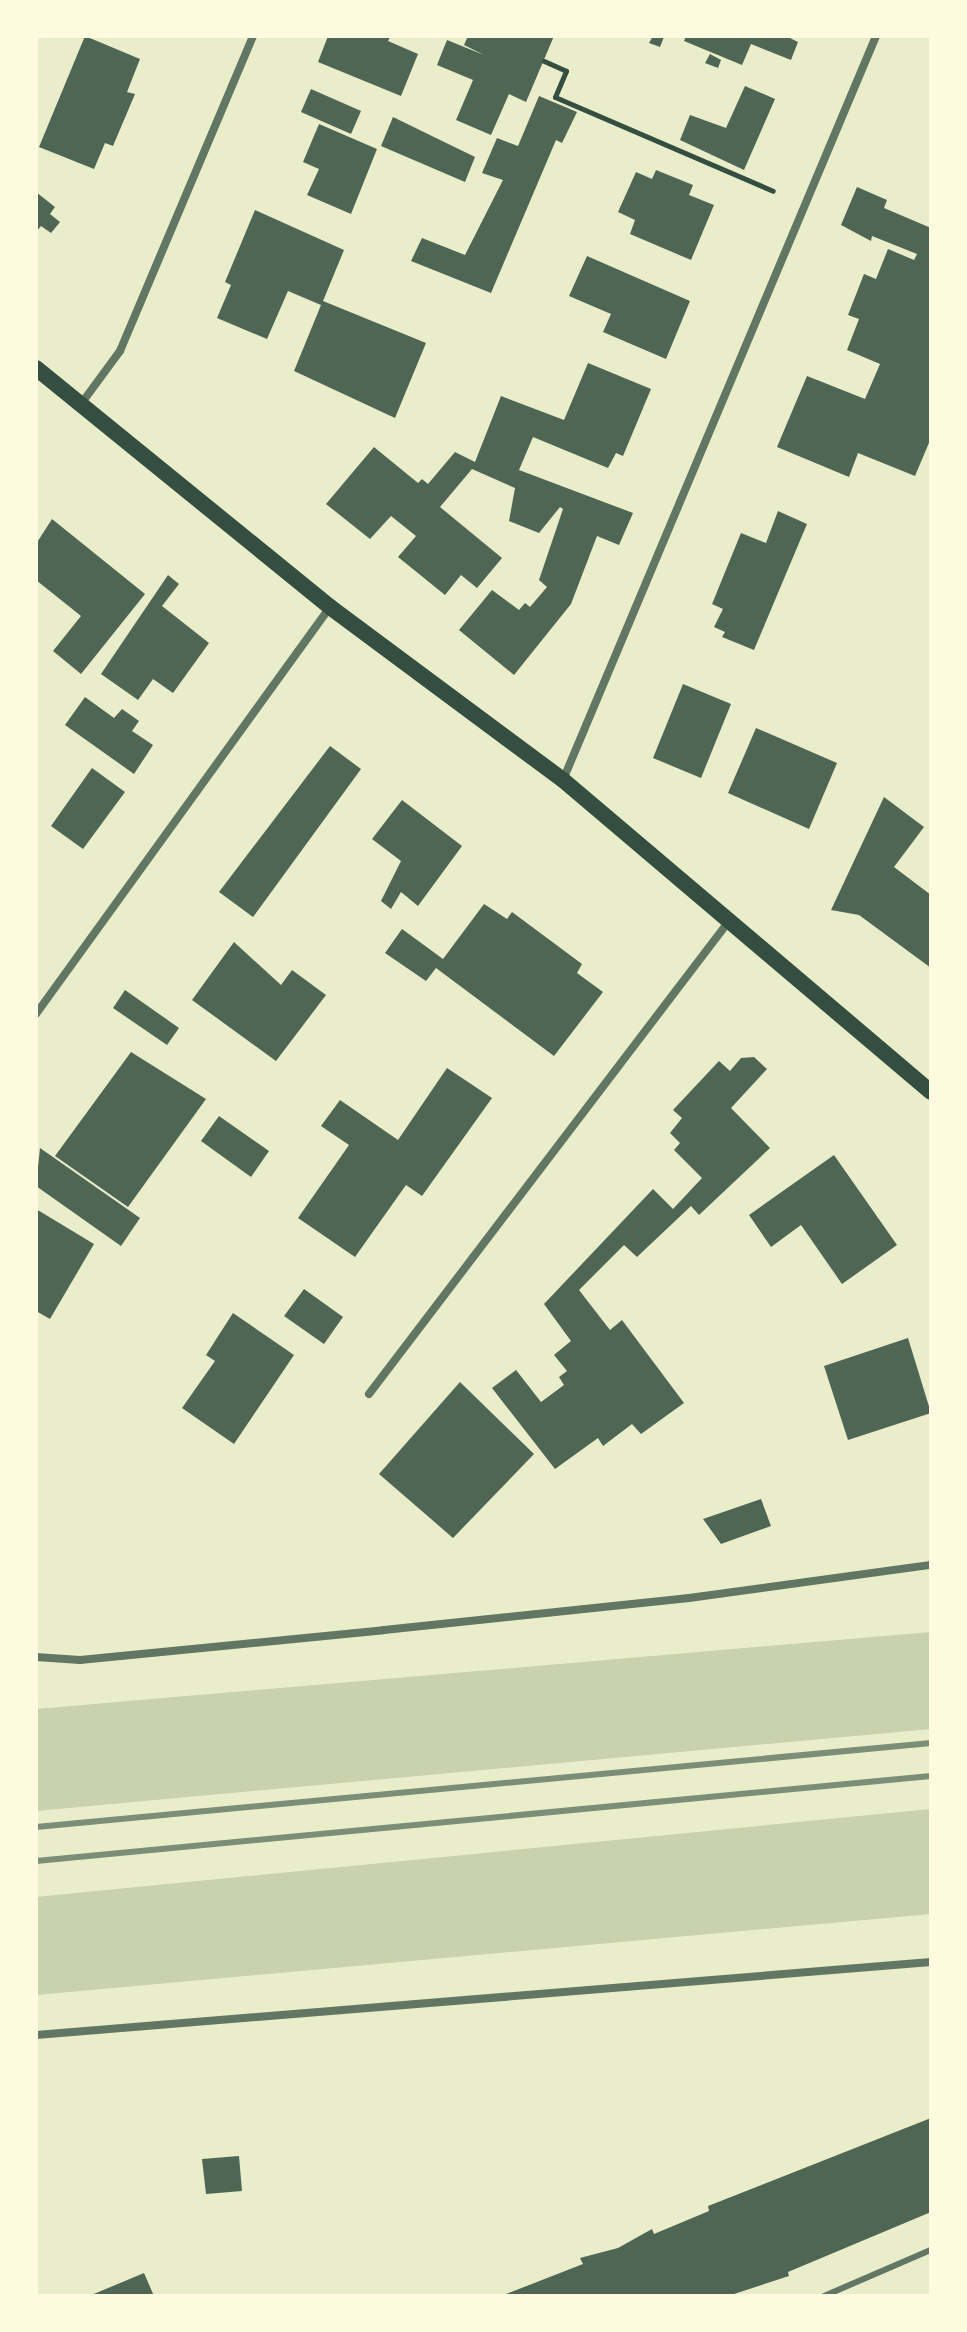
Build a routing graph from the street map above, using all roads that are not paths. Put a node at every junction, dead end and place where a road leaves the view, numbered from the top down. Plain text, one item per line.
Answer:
1 (253, 36) edge
2 (876, 36) edge
3 (36, 368) edge
4 (81, 404) junction
5 (330, 607) junction
6 (563, 780) junction
7 (732, 918) junction
8 (36, 1014) edge
9 (931, 1092) edge
10 (369, 1394) dead end
11 (931, 1565) edge
12 (36, 1657) edge
13 (931, 1962) edge
14 (36, 2035) edge
15 (931, 2250) edge
16 (824, 2296) edge

1 - 4 street
2 - 6 street
3 - 4 main road
4 - 5 main road
5 - 6 main road
5 - 8 street
6 - 7 main road
7 - 9 main road
7 - 10 street
11 - 12 street
13 - 14 street
15 - 16 lane

